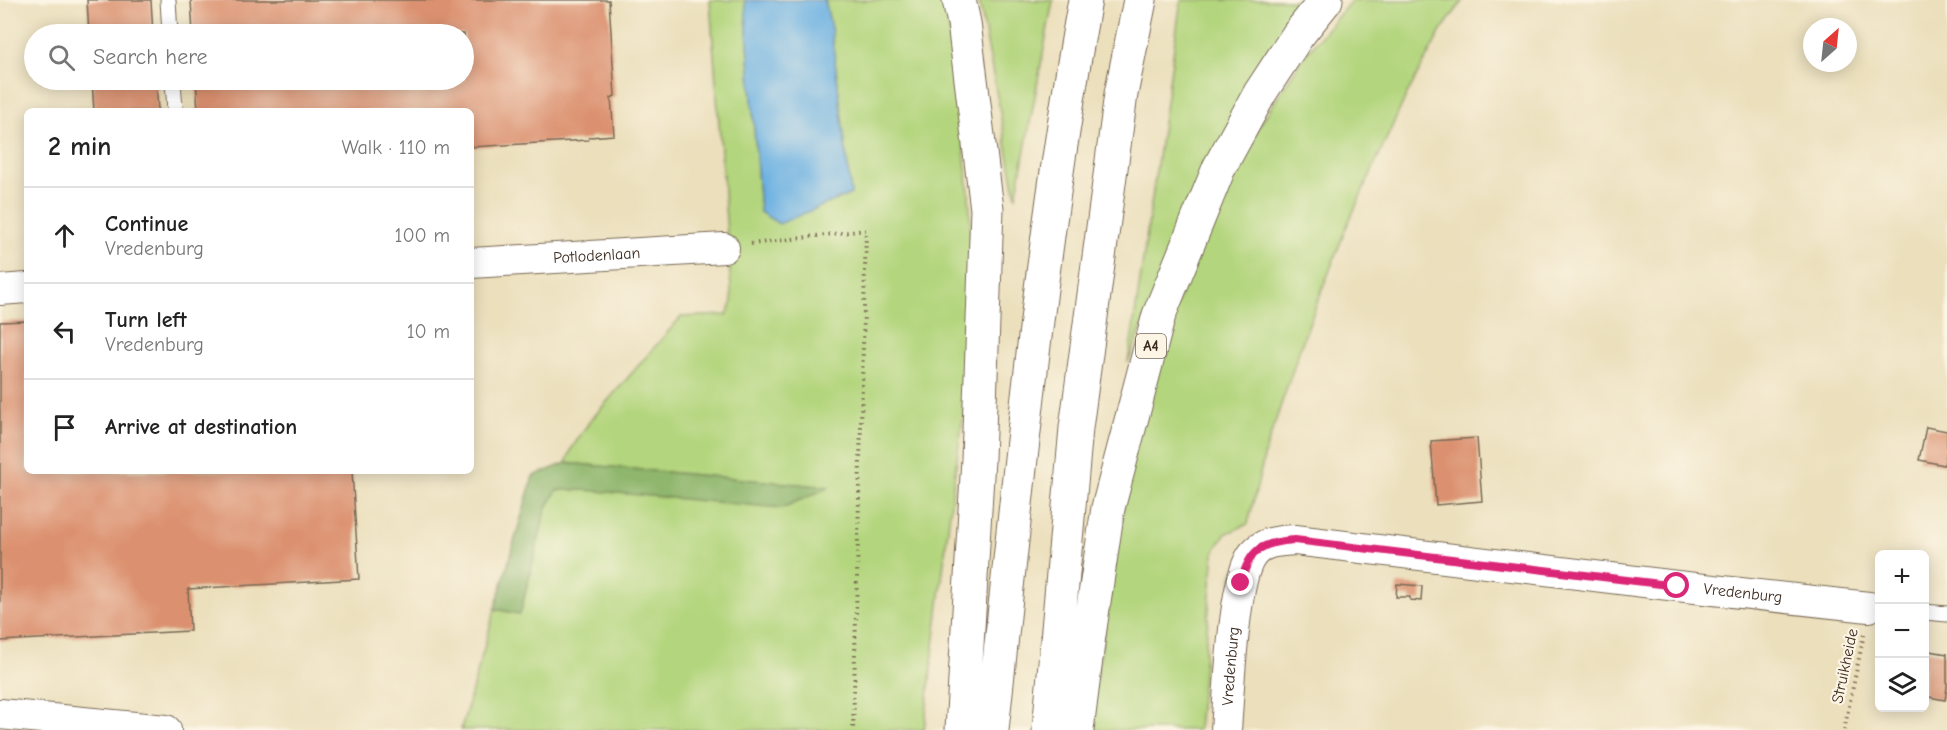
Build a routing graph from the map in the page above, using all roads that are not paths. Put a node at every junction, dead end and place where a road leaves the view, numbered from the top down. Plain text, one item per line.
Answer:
1 (168, 0) edge
2 (959, 0) edge
3 (1085, 0) edge
4 (1140, 0) edge
5 (1326, 0) edge
6 (169, 24) edge
7 (174, 90) edge
8 (175, 108) edge
9 (724, 248) road end
10 (474, 262) edge
11 (24, 288) edge
12 (0, 290) edge
13 (1874, 607) edge
14 (1929, 612) edge
15 (1947, 614) edge
16 (0, 714) edge
17 (166, 730) edge
18 (963, 730) edge
19 (992, 730) edge
20 (1050, 730) edge
21 (1077, 730) edge
22 (1226, 730) edge

1 - 6 lane
2 - 18 highway
3 - 19 highway
4 - 20 highway
5 - 21 highway, A4
7 - 8 lane
9 - 10 street, Potlodenlaan
11 - 12 street
13 - 22 street, Vredenburg
14 - 15 lane
16 - 17 street

